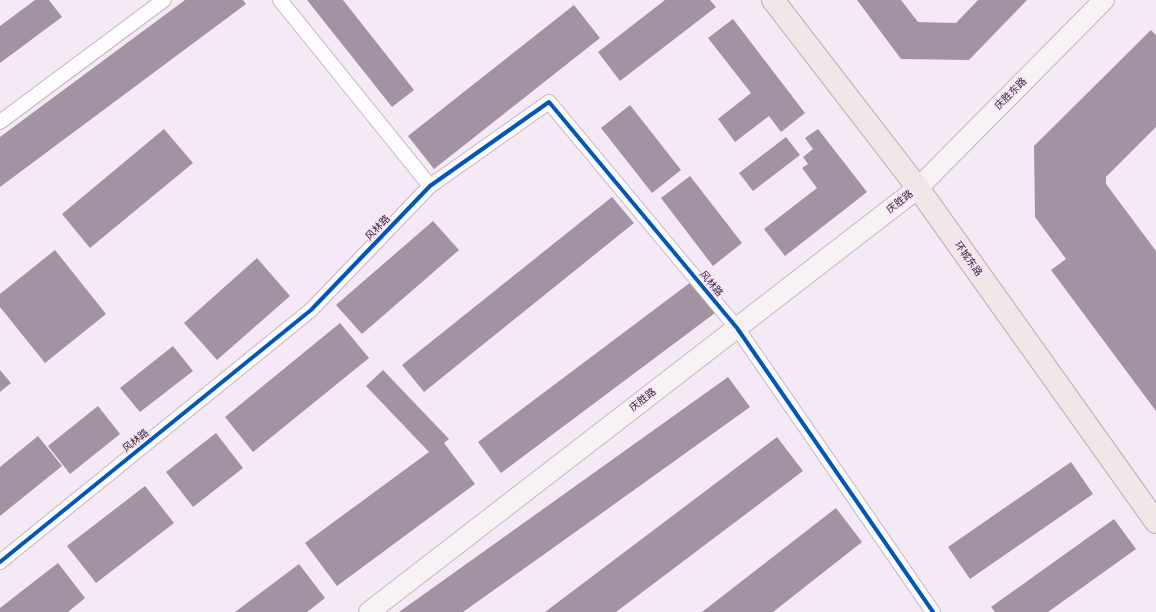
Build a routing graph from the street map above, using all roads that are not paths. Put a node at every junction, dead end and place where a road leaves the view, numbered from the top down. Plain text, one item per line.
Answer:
1 (164, 0) edge
2 (280, 0) edge
3 (773, 0) edge
4 (1104, 0) edge
5 (0, 122) edge
6 (430, 186) junction
7 (918, 188) junction
8 (737, 328) junction
9 (1156, 522) edge
10 (0, 562) edge
11 (369, 612) edge
12 (933, 612) edge

1 - 5 street
2 - 6 street
3 - 7 main road, 环城东路
4 - 7 main road, 庆胜东路
6 - 8 street, 风林路
6 - 10 street, 风林路
7 - 8 main road, 庆胜路
7 - 9 main road, 环城东路
8 - 11 main road, 庆胜路
8 - 12 street

